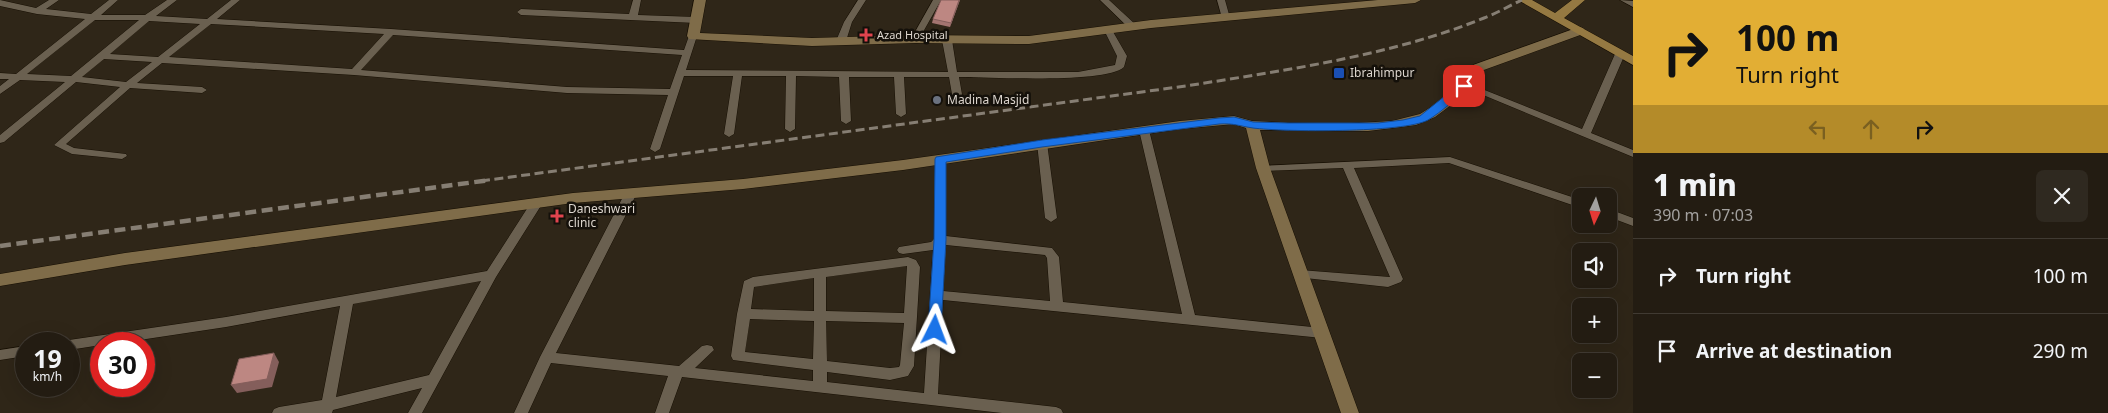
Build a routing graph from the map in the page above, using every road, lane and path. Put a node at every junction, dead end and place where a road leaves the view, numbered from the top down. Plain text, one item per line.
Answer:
1 (55, 0) edge
2 (114, 0) edge
3 (173, 0) edge
4 (236, 0) edge
5 (637, 0) edge
6 (700, 0) edge
7 (862, 0) edge
8 (937, 0) edge
9 (1104, 0) edge
10 (1222, 0) edge
11 (1416, 0) edge
12 (1524, 0) edge
13 (1535, 0) edge
14 (1579, 0) edge
15 (1624, 0) edge
16 (7, 3) edge
17 (1633, 4) edge
18 (37, 11) junction
19 (521, 12) dead end
20 (1560, 15) junction
21 (92, 17) junction
22 (633, 17) junction
23 (147, 18) junction
24 (1226, 18) junction
25 (696, 20) junction
26 (207, 21) junction
27 (1133, 27) junction
28 (1108, 30) junction
29 (1579, 31) junction
30 (391, 32) junction
31 (693, 36) junction
32 (915, 39) junction
33 (946, 40) junction
34 (841, 42) junction
35 (1633, 50) edge
36 (688, 53) junction
37 (1620, 54) junction
38 (103, 56) junction
39 (163, 59) junction
40 (1633, 61) edge
41 (354, 72) junction
42 (681, 73) junction
43 (738, 73) junction
44 (791, 73) junction
45 (844, 74) junction
46 (899, 74) junction
47 (953, 74) junction
48 (0, 76) edge
49 (16, 78) junction
50 (74, 79) junction
51 (128, 85) junction
52 (1464, 86) junction
53 (202, 90) dead end
54 (0, 91) edge
55 (674, 92) junction
56 (958, 100) dead end
57 (901, 114) dead end
58 (846, 121) dead end
59 (1252, 125) junction
60 (790, 129) dead end
61 (1144, 130) junction
62 (729, 134) dead end
63 (1586, 134) junction
64 (0, 140) edge
65 (1042, 143) junction
66 (655, 149) dead end
67 (1633, 154) edge
68 (122, 156) dead end
69 (940, 159) junction
70 (1347, 164) junction
71 (1263, 168) junction
72 (631, 194) junction
73 (1572, 201) edge
74 (536, 204) junction
75 (1618, 216) edge
76 (1051, 218) dead end
77 (1633, 222) edge
78 (940, 240) junction
79 (903, 250) dead end
80 (820, 272) junction
81 (1300, 274) junction
82 (491, 275) junction
83 (0, 280) edge
84 (937, 295) junction
85 (348, 300) junction
86 (1057, 305) junction
87 (743, 314) junction
88 (820, 314) junction
89 (910, 318) junction
90 (1190, 321) junction
91 (1322, 333) junction
92 (80, 343) edge
93 (707, 350) dead end
94 (15, 353) edge
95 (0, 355) edge
96 (547, 357) junction
97 (821, 367) junction
98 (676, 372) junction
99 (434, 379) junction
100 (820, 387) junction
101 (931, 399) junction
102 (326, 409) edge
103 (279, 413) edge
104 (415, 413) edge
105 (521, 413) edge
106 (662, 413) edge
107 (1056, 413) edge
108 (1350, 413) edge

1 - 18 street
2 - 21 street
3 - 23 street
4 - 26 street
5 - 22 street
6 - 25 street
7 - 34 street
8 - 32 street
9 - 27 street
10 - 24 street
11 - 24 street
12 - 20 main road
13 - 20 main road
14 - 20 main road
15 - 17 street
16 - 18 street
18 - 21 street
19 - 22 street
20 - 29 main road
20 - 35 main road
21 - 23 street
21 - 49 street
22 - 25 street
23 - 26 street
23 - 38 street
24 - 27 street
25 - 31 street
26 - 30 street
26 - 39 street
27 - 28 street
28 - 33 street
28 - 47 street
29 - 37 main road
29 - 52 street
30 - 36 street
30 - 41 street
31 - 34 street
31 - 36 street
32 - 33 street
32 - 34 street
33 - 47 street
36 - 42 street
37 - 40 main road
37 - 63 street
38 - 39 street
38 - 50 street
39 - 41 street
39 - 51 street
41 - 55 street
42 - 43 street
42 - 55 street
43 - 44 street
43 - 62 street
44 - 45 street
44 - 60 street
45 - 46 street
45 - 58 street
46 - 47 street
46 - 57 street
47 - 56 street
48 - 49 street
49 - 50 street
49 - 54 street
50 - 51 street
50 - 64 street
51 - 53 street
51 - 68 street
52 - 59 street
52 - 63 street
55 - 66 street
59 - 61 street
59 - 71 street
61 - 65 street
61 - 90 street
63 - 67 street
65 - 69 street
65 - 76 street
69 - 72 street
69 - 78 street
70 - 71 street
70 - 73 street
70 - 81 street
71 - 81 street
72 - 74 street
72 - 96 street
74 - 82 street
74 - 83 street
75 - 77 street
78 - 79 street
78 - 84 street
78 - 86 street
80 - 87 street
80 - 88 street
80 - 89 street
81 - 91 street
82 - 85 street
82 - 99 street
84 - 86 street
84 - 101 street
85 - 92 street
85 - 102 street
86 - 90 street
87 - 88 street
87 - 97 street
88 - 89 street
88 - 97 street
89 - 97 street
90 - 91 street
91 - 108 street
93 - 98 street
94 - 95 street
96 - 98 street
96 - 105 street
97 - 100 street
98 - 100 street
98 - 106 street
99 - 102 street
99 - 104 street
100 - 101 street
101 - 107 street
102 - 103 street

